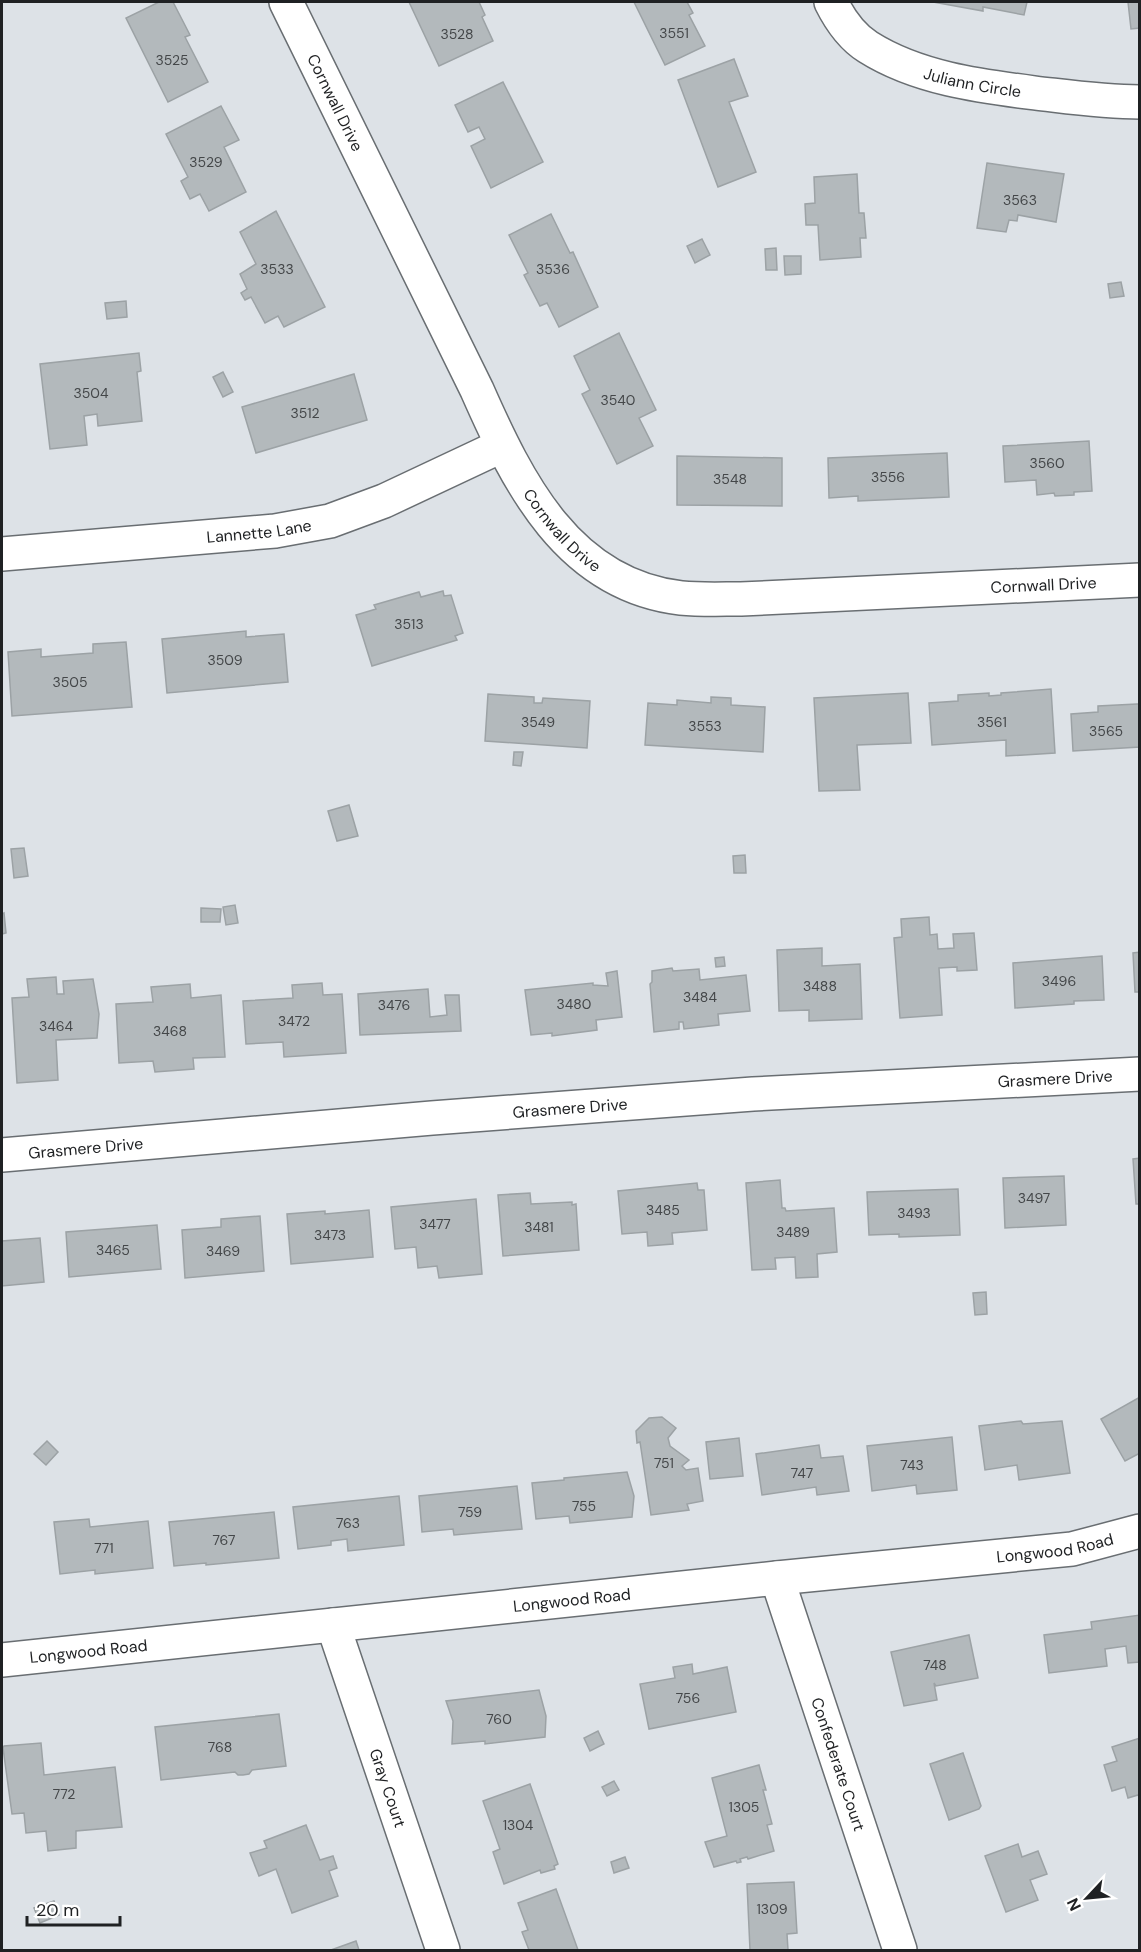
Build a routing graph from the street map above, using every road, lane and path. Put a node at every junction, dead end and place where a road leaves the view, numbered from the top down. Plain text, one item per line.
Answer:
1 (286, 2) edge
2 (831, 2) edge
3 (1140, 102) edge
4 (501, 446) junction
5 (2, 554) edge
6 (1140, 580) edge
7 (1140, 1074) edge
8 (2, 1155) edge
9 (1140, 1531) edge
10 (777, 1578) junction
11 (333, 1625) junction
12 (2, 1660) edge
13 (444, 1950) edge
14 (900, 1950) edge

1 - 4 street, Cornwall Drive
2 - 3 street, Juliann Circle
4 - 5 street, Lannette Lane
4 - 6 street, Cornwall Drive
7 - 8 street, Grasmere Drive
9 - 10 street, Longwood Road
10 - 11 street, Longwood Road
10 - 14 street, Confederate Court
11 - 12 street, Longwood Road
11 - 13 street, Gray Court

